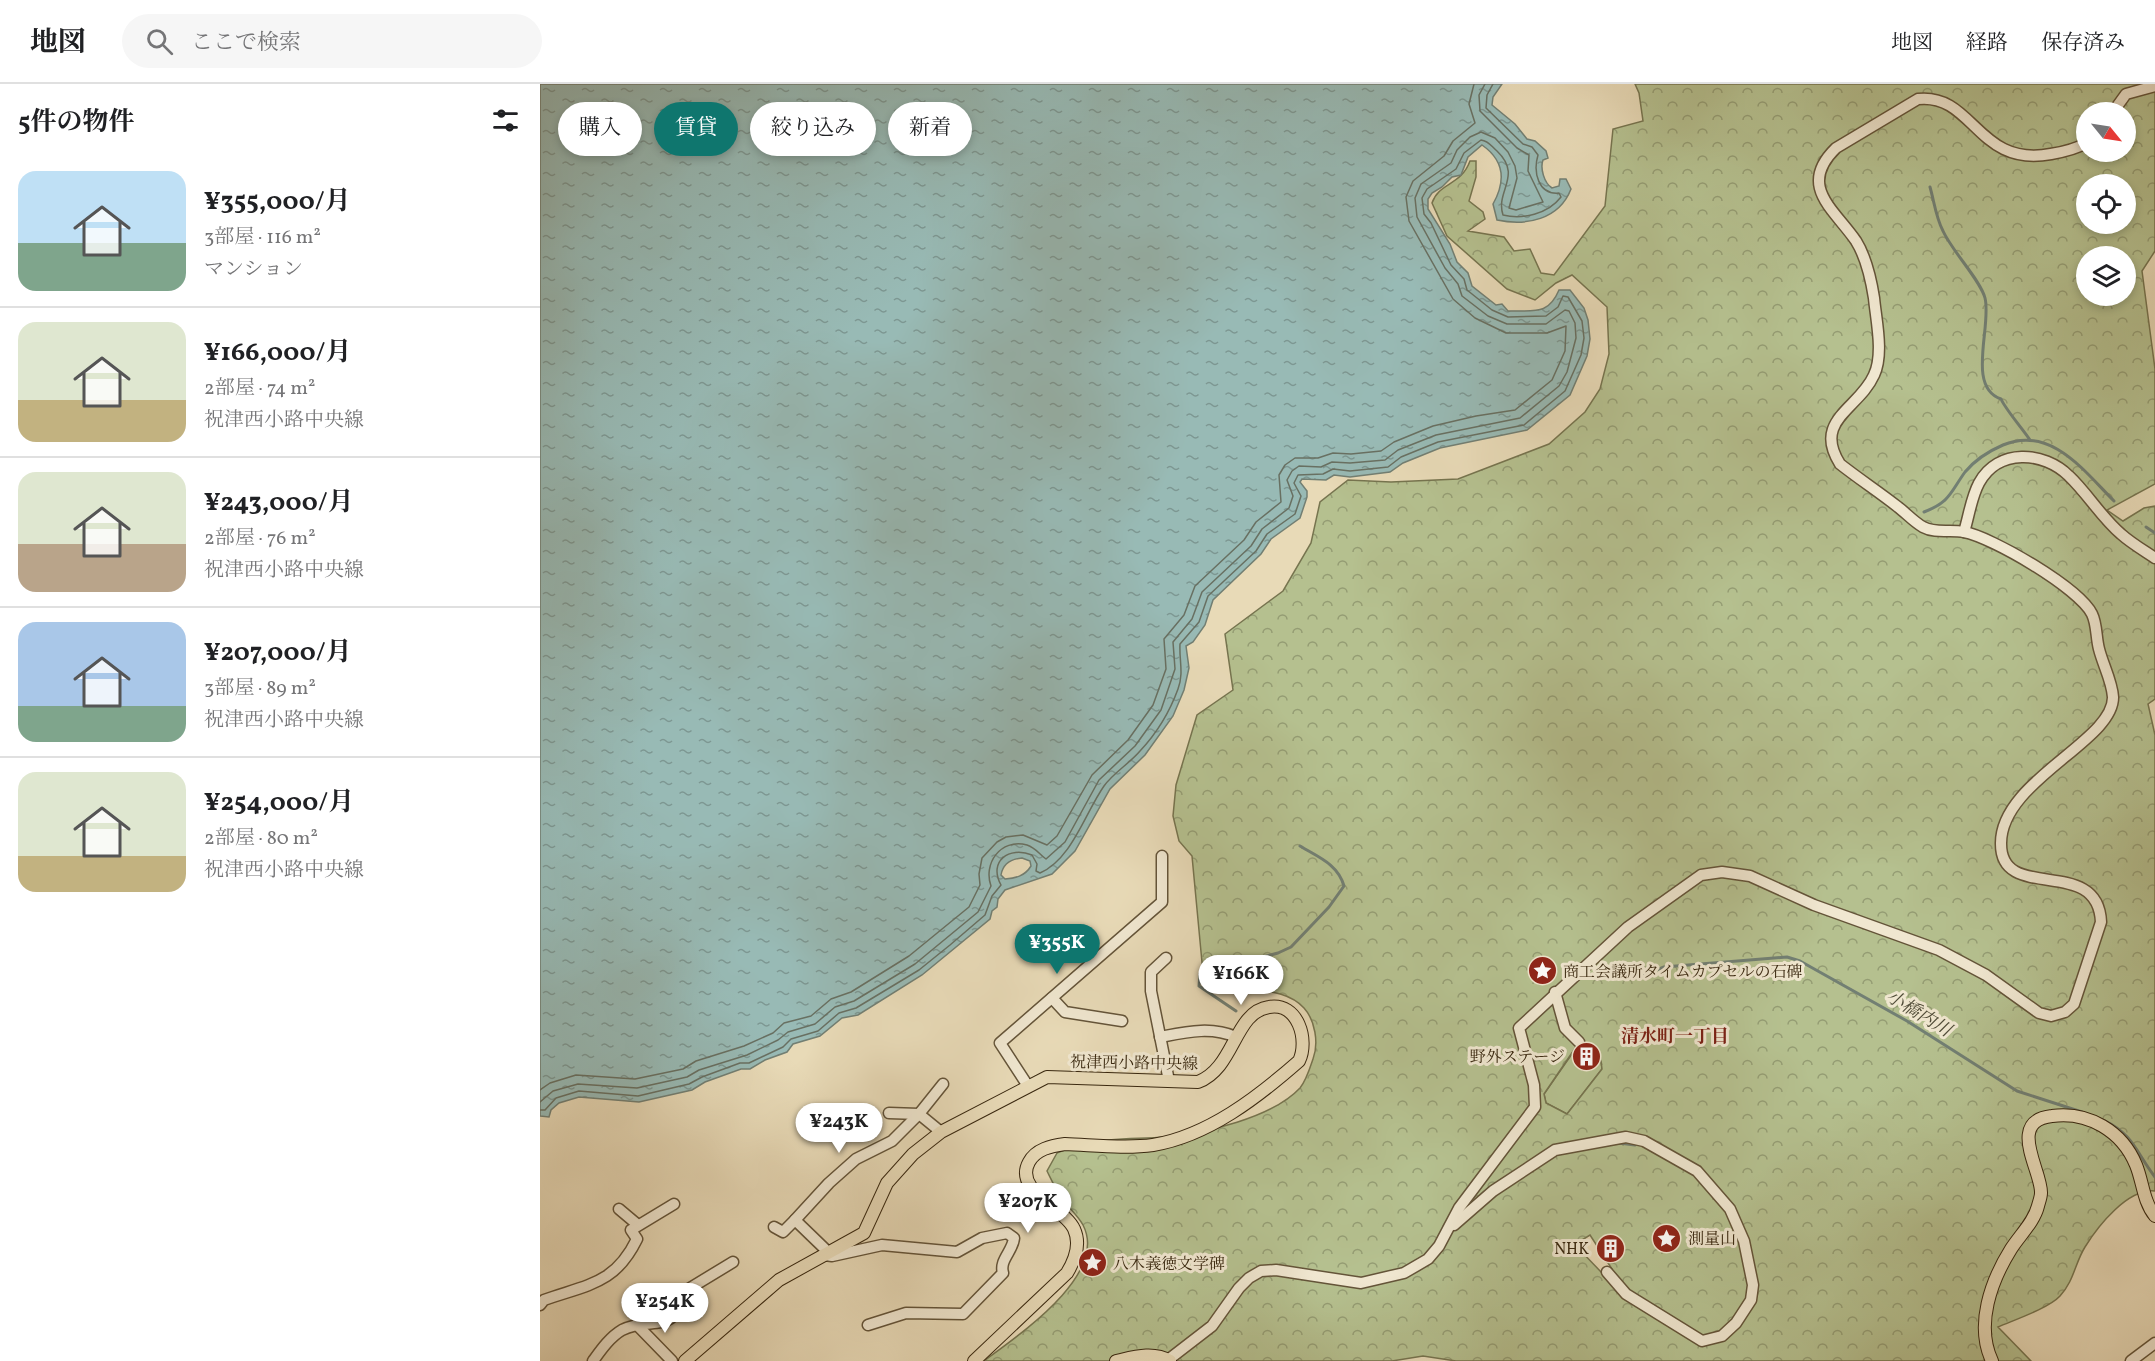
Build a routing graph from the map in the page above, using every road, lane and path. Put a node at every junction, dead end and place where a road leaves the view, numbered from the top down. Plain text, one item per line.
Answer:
1 (2155, 86) edge
2 (2120, 102) edge
3 (2076, 147) edge
4 (1964, 532) junction
5 (2155, 558) edge
6 (1162, 856) dead end
7 (1166, 958) dead end
8 (1555, 992) junction
9 (1052, 998) junction
10 (1122, 1021) dead end
11 (1160, 1037) junction
12 (1236, 1038) junction
13 (1579, 1042) dead end
14 (1169, 1081) junction
15 (943, 1084) dead end
16 (1028, 1086) junction
17 (889, 1113) dead end
18 (920, 1114) junction
19 (941, 1132) junction
20 (674, 1204) dead end
21 (619, 1209) dead end
22 (2155, 1216) edge
23 (795, 1220) junction
24 (638, 1225) junction
25 (774, 1227) dead end
26 (1449, 1229) junction
27 (824, 1255) junction
28 (733, 1262) dead end
29 (1607, 1272) dead end
30 (540, 1305) edge
31 (868, 1325) dead end
32 (638, 1326) junction
33 (2153, 1347) edge
34 (1169, 1360) edge
35 (594, 1361) edge
36 (672, 1361) edge
37 (685, 1361) edge
38 (974, 1361) edge
39 (1116, 1361) edge
40 (1992, 1361) edge
41 (2131, 1361) edge

1 - 2 street
3 - 4 street
4 - 5 street
4 - 8 street
6 - 9 street
7 - 11 street
8 - 13 street
8 - 26 street
9 - 10 street
9 - 16 street
11 - 12 street
11 - 14 street
12 - 14 main road, 祝津西小路中央線
12 - 38 main road, 祝津西小路中央線
14 - 16 main road, 祝津西小路中央線
15 - 18 street
16 - 19 main road, 祝津西小路中央線
17 - 18 street
18 - 19 street
18 - 23 street
19 - 27 main road, 祝津西小路中央線
20 - 24 street
21 - 24 street
22 - 40 main road
23 - 25 street
23 - 27 street
24 - 30 street
26 - 29 street
26 - 34 street
27 - 31 street
27 - 37 main road, 祝津西小路中央線
28 - 32 street
32 - 35 street
32 - 36 street
33 - 41 street
34 - 39 main road

